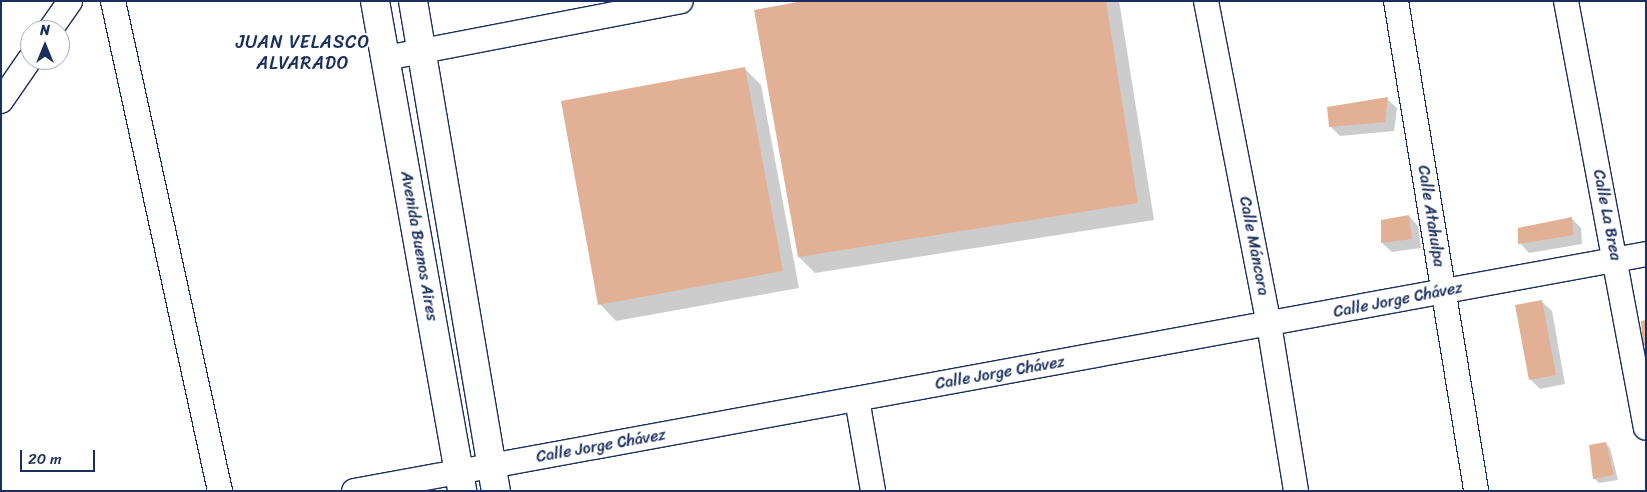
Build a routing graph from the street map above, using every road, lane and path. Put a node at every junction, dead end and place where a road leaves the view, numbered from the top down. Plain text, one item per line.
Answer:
1 (70, 1) edge
2 (113, 1) edge
3 (375, 1) edge
4 (413, 1) edge
5 (681, 1) edge
6 (1206, 1) edge
7 (1396, 1) edge
8 (1566, 1) edge
9 (57, 20) edge
10 (421, 52) junction
11 (386, 58) junction
12 (22, 70) edge
13 (1, 101) edge
14 (1646, 254) edge
15 (1615, 259) junction
16 (1443, 291) junction
17 (1269, 324) junction
18 (857, 399) junction
19 (1646, 428) edge
20 (494, 478) edge
21 (461, 481) edge
22 (220, 491) edge
23 (354, 491) edge
24 (873, 491) edge
25 (1296, 491) edge
26 (1476, 491) edge

1 - 9 street
2 - 22 street
3 - 11 street, Avenida Buenos Aires
4 - 10 street
5 - 10 street
6 - 17 street, Calle Máncora
7 - 16 street, Calle Atahulpa
8 - 15 street, Calle La Brea
10 - 11 street
10 - 20 street
11 - 21 street, Avenida Buenos Aires
12 - 13 street
14 - 15 street, Calle Jorge Chávez
15 - 16 street, Calle Jorge Chávez
15 - 19 street, Calle La Brea
16 - 17 street, Calle Jorge Chávez
16 - 26 street, Calle Atahulpa
17 - 18 street, Calle Jorge Chávez
17 - 25 street, Calle Máncora
18 - 20 street, Calle Jorge Chávez
18 - 24 street
20 - 21 street, Calle Jorge Chávez
21 - 23 street, Calle Jorge Chávez

